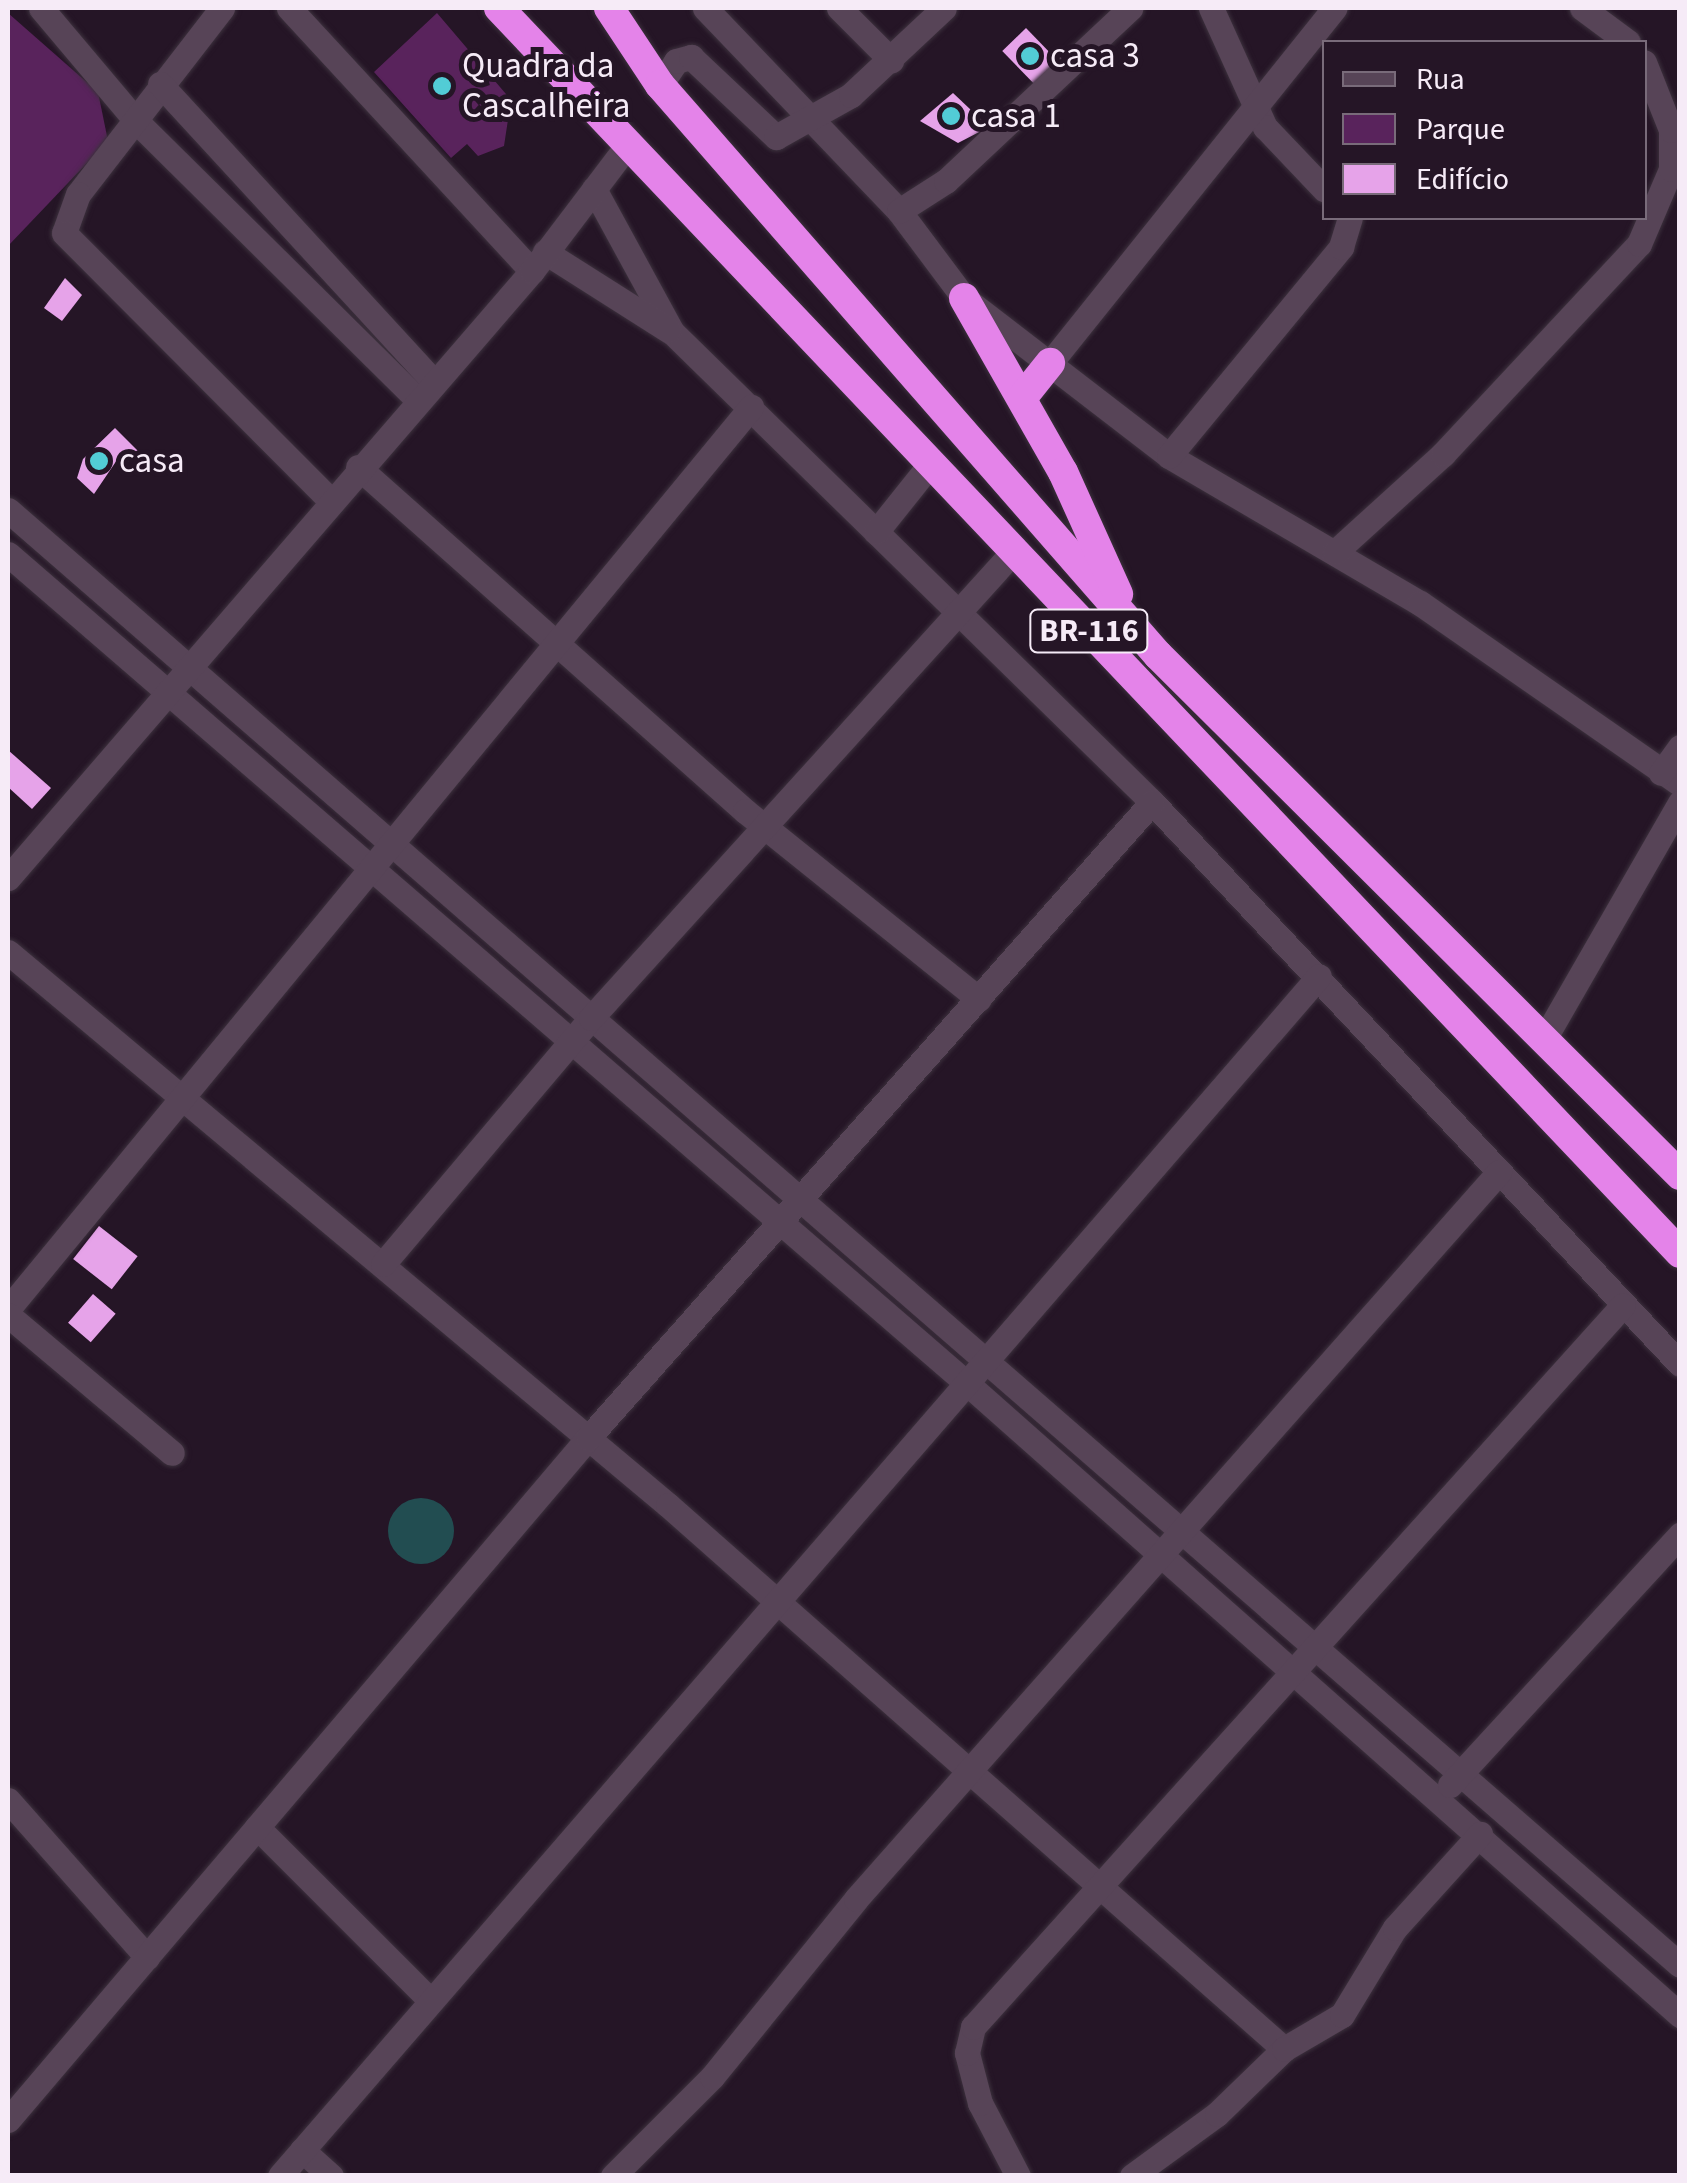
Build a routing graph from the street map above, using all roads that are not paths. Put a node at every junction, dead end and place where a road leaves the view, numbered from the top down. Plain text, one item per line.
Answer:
1 (41, 8) edge
2 (222, 8) edge
3 (290, 8) edge
4 (499, 8) edge
5 (609, 8) edge
6 (705, 8) edge
7 (839, 8) edge
8 (944, 8) edge
9 (1130, 8) edge
10 (1211, 8) edge
11 (1334, 8) edge
12 (1582, 8) edge
13 (1625, 40) edge
14 (891, 60) junction
15 (1647, 69) edge
16 (160, 84) junction
17 (660, 84) junction
18 (1251, 105) junction
19 (809, 119) junction
20 (136, 121) junction
21 (629, 142) junction
22 (1322, 187) edge
23 (594, 189) junction
24 (899, 211) junction
25 (1349, 220) edge
26 (538, 262) junction
27 (964, 298) junction
28 (672, 332) junction
29 (1050, 363) junction
30 (425, 391) junction
31 (1022, 398) junction
32 (751, 407) junction
33 (1169, 456) junction
34 (931, 462) junction
35 (358, 466) junction
36 (330, 500) junction
37 (8, 510) edge
38 (876, 532) junction
39 (34, 533) junction
40 (1013, 552) junction
41 (1335, 552) junction
42 (11, 557) edge
43 (952, 610) junction
44 (1131, 624) junction
45 (559, 644) junction
46 (185, 663) junction
47 (162, 689) junction
48 (1680, 748) edge
49 (1670, 779) edge
50 (1152, 802) junction
51 (1680, 804) edge
52 (772, 828) junction
53 (392, 846) junction
54 (372, 870) junction
55 (8, 878) edge
56 (8, 952) edge
57 (1319, 976) junction
58 (978, 999) junction
59 (591, 1018) junction
60 (1547, 1034) junction
61 (569, 1046) junction
62 (183, 1099) junction
63 (1499, 1172) junction
64 (1680, 1175) edge
65 (799, 1200) junction
66 (778, 1224) junction
67 (1680, 1253) edge
68 (383, 1264) junction
69 (1623, 1306) junction
70 (8, 1312) edge
71 (991, 1362) junction
72 (1680, 1364) edge
73 (970, 1386) junction
74 (588, 1438) junction
75 (172, 1453) dead end
76 (1186, 1531) junction
77 (1680, 1534) edge
78 (1162, 1560) junction
79 (772, 1602) junction
80 (1318, 1648) junction
81 (1294, 1674) junction
82 (1460, 1774) junction
83 (972, 1776) junction
84 (1438, 1798) junction
85 (8, 1800) edge
86 (257, 1827) junction
87 (1480, 1834) junction
88 (1100, 1890) junction
89 (1644, 1935) junction
90 (147, 1957) junction
91 (1621, 1960) junction
92 (1680, 1966) edge
93 (430, 2000) junction
94 (1680, 2015) edge
95 (1284, 2049) junction
96 (8, 2120) edge
97 (302, 2150) junction
98 (280, 2176) edge
99 (331, 2176) edge
100 (613, 2176) edge
101 (1018, 2176) edge
102 (1132, 2176) edge

1 - 20 street
2 - 16 street
3 - 26 street
4 - 21 highway, BR-116
5 - 17 highway
6 - 19 street
7 - 14 street
8 - 14 street
9 - 24 street
10 - 18 street
11 - 18 street
12 - 13 street
14 - 19 street
15 - 41 street
16 - 20 street
16 - 30 street
17 - 19 street
17 - 44 highway
18 - 22 street
18 - 29 street
19 - 24 street
20 - 30 street
20 - 36 street
21 - 23 street
21 - 34 highway, BR-116
23 - 26 street
23 - 28 street
24 - 27 street
25 - 33 street
26 - 28 street
26 - 30 street
27 - 29 street
27 - 31 highway
28 - 32 street
29 - 31 highway
29 - 33 street
30 - 35 street
31 - 44 highway
32 - 38 street
32 - 45 street
33 - 41 street
34 - 38 street
34 - 40 highway, BR-116
35 - 36 street
35 - 45 street
36 - 46 street
37 - 39 street
38 - 43 street
39 - 42 street
39 - 46 street
40 - 43 street
40 - 67 highway, BR-116
41 - 49 street
42 - 47 street
43 - 50 street
43 - 52 street
44 - 60 highway
45 - 52 street
45 - 53 street
46 - 47 street
46 - 53 street
47 - 54 street
47 - 55 street
48 - 49 street
50 - 57 street
50 - 58 street
51 - 60 street
52 - 58 street
52 - 59 street
53 - 54 street
53 - 59 street
54 - 61 street
54 - 62 street
56 - 62 street
57 - 63 street
57 - 71 street
58 - 65 street
59 - 61 street
59 - 65 street
60 - 64 highway
61 - 66 street
61 - 68 street
62 - 68 street
62 - 70 street
63 - 69 street
63 - 76 street
65 - 66 street
65 - 71 street
66 - 73 street
66 - 74 street
68 - 74 street
69 - 72 street
69 - 80 street
70 - 75 street
71 - 73 street
71 - 76 street
73 - 78 street
73 - 79 street
74 - 79 street
74 - 86 street
76 - 78 street
76 - 80 street
77 - 82 street
78 - 81 street
78 - 83 street
79 - 83 street
79 - 93 street
80 - 81 street
80 - 82 street
81 - 84 street
81 - 88 street
82 - 84 street
82 - 89 street
83 - 88 street
83 - 100 street
84 - 87 street
85 - 90 street
86 - 90 street
86 - 93 street
87 - 91 street
87 - 95 street
88 - 95 street
88 - 101 street
89 - 91 street
89 - 92 street
90 - 96 street
91 - 94 street
93 - 97 street
95 - 102 street
97 - 98 street
97 - 99 street

